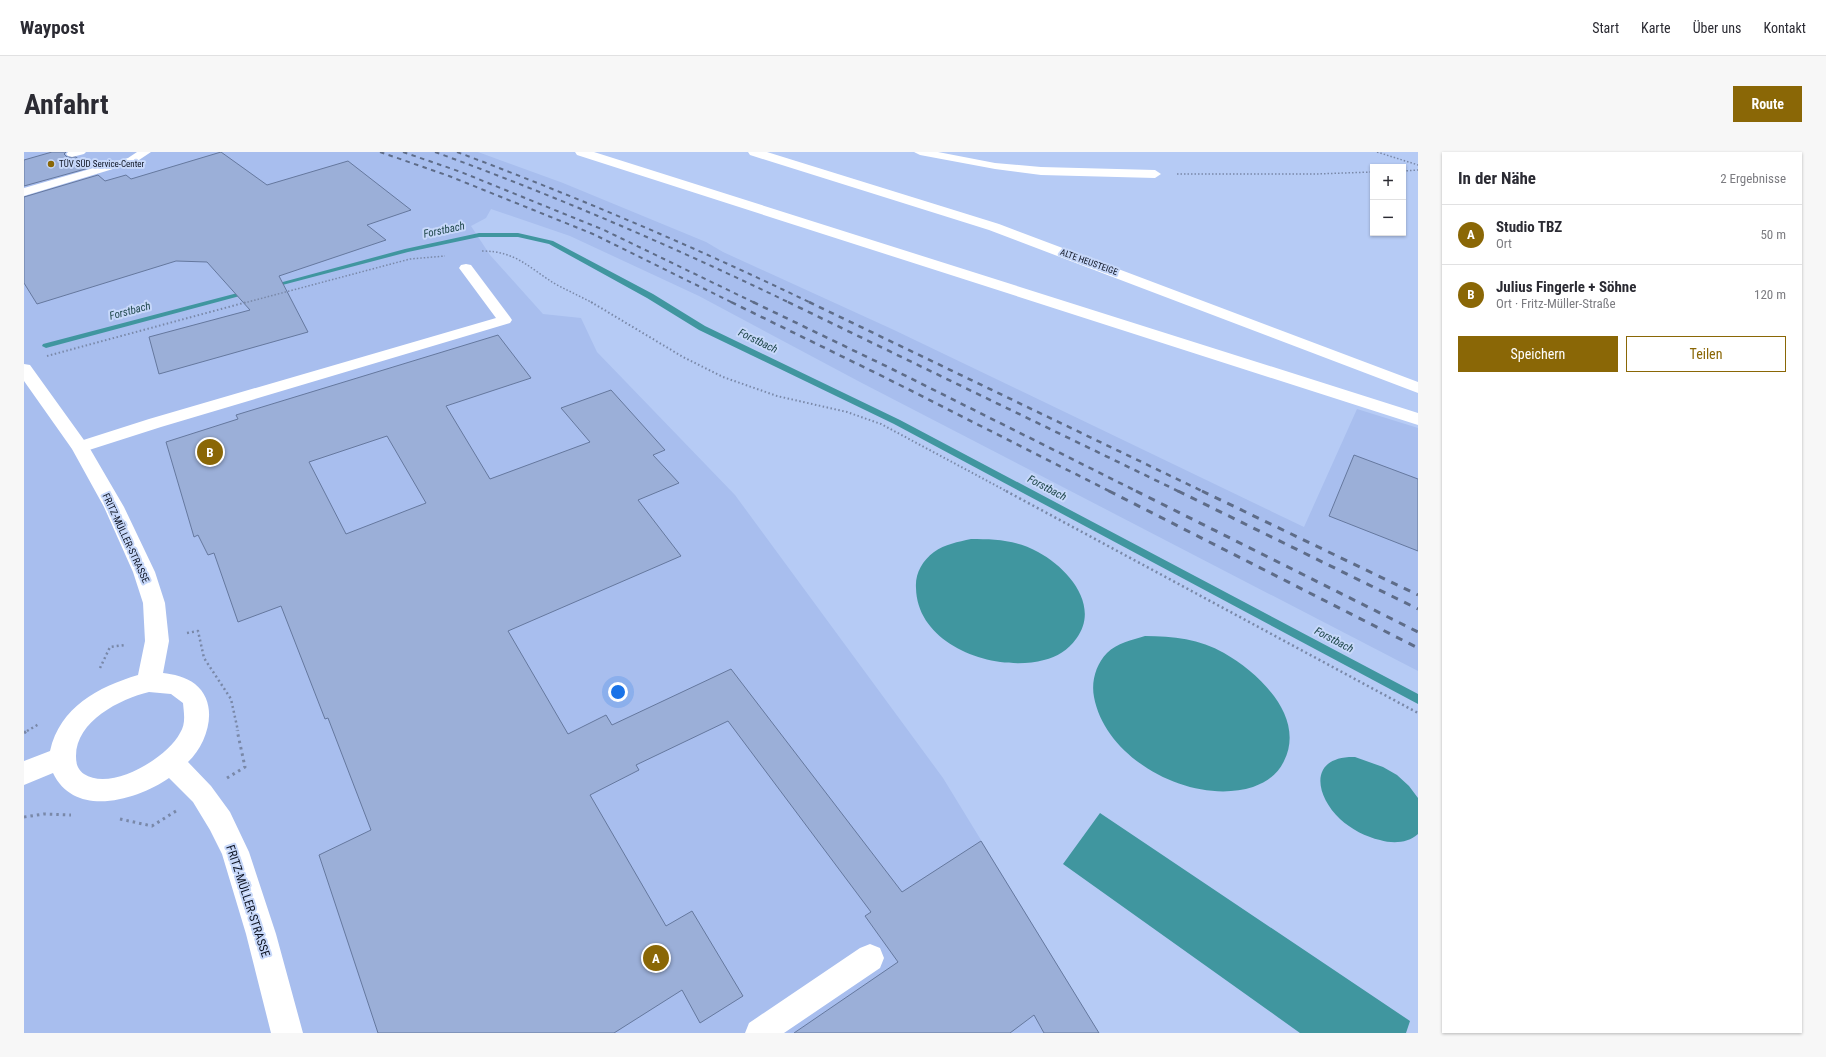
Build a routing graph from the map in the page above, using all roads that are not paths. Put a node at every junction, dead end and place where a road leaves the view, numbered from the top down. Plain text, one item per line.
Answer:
1 (145, 152) edge
2 (581, 152) edge
3 (754, 152) edge
4 (920, 152) edge
5 (1155, 174) road end
6 (24, 192) edge
7 (466, 268) dead end
8 (24, 369) edge
9 (1418, 388) edge
10 (1418, 419) edge
11 (80, 447) junction
12 (149, 682) junction
13 (63, 758) junction
14 (171, 762) junction
15 (24, 773) edge
16 (870, 958) dead end
17 (287, 1033) edge
18 (759, 1033) edge

1 - 6 lane
2 - 10 street
3 - 9 street, ALTE HEUSTEIGE
4 - 5 lane
7 - 11 lane
8 - 11 street, FRITZ-MÜLLER-STRASSE
11 - 12 street, FRITZ-MÜLLER-STRASSE
12 - 13 street
12 - 14 street
13 - 14 street
13 - 15 street
14 - 17 street, FRITZ-MÜLLER-STRASSE
16 - 18 lane

